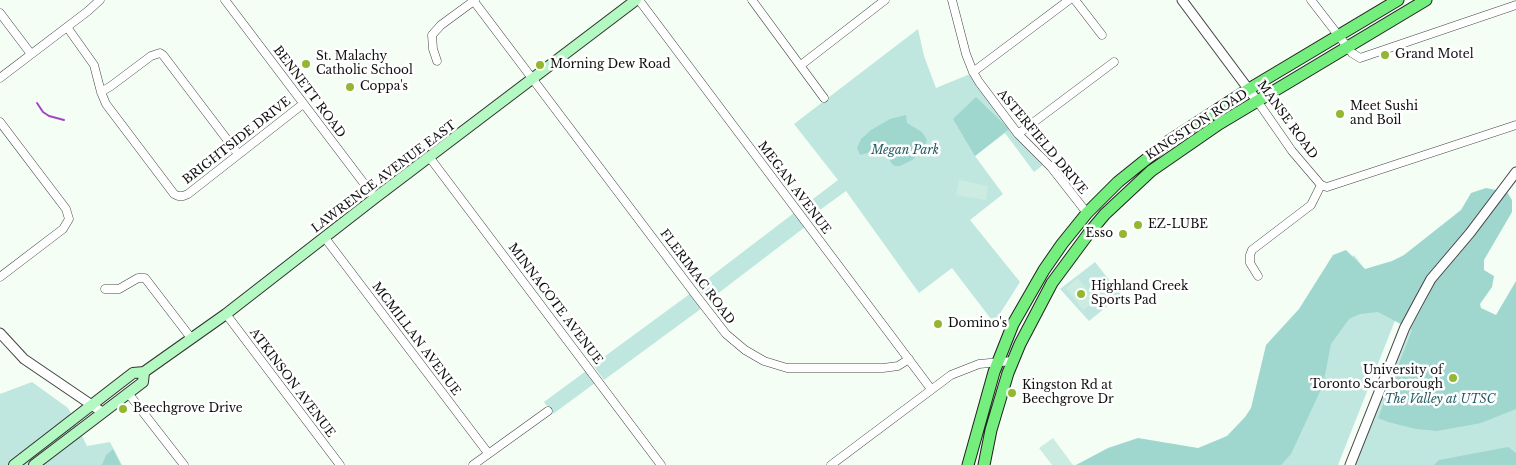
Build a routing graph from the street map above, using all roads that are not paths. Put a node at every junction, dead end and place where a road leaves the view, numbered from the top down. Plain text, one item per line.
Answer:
1 (225, 0) edge
2 (474, 0) edge
3 (638, 0) edge
4 (752, 0) edge
5 (884, 0) edge
6 (952, 0) edge
7 (1069, 0) edge
8 (1075, 0) edge
9 (1182, 0) edge
10 (1311, 0) edge
11 (1398, 0) edge
12 (1426, 0) edge
13 (98, 1) edge
14 (1516, 5) edge
15 (0, 13) edge
16 (67, 27) junction
17 (1102, 35) dead end
18 (1338, 36) junction
19 (1348, 48) junction
20 (31, 54) junction
21 (438, 61) dead end
22 (1114, 62) dead end
23 (800, 65) junction
24 (973, 72) junction
25 (0, 78) edge
26 (533, 79) junction
27 (1249, 89) junction
28 (101, 92) junction
29 (824, 98) dead end
30 (1258, 102) junction
31 (304, 104) junction
32 (0, 122) edge
33 (1516, 125) edge
34 (1018, 134) junction
35 (238, 154) junction
36 (430, 158) junction
37 (1516, 172) edge
38 (1321, 185) junction
39 (375, 198) junction
40 (1087, 213) junction
41 (325, 238) junction
42 (0, 276) edge
43 (1258, 276) dead end
44 (105, 289) dead end
45 (226, 314) junction
46 (0, 333) edge
47 (191, 338) junction
48 (909, 359) junction
49 (1012, 361) junction
50 (998, 362) junction
51 (144, 372) junction
52 (931, 389) junction
53 (128, 393) junction
54 (90, 404) junction
55 (548, 411) dead end
56 (102, 412) junction
57 (488, 453) junction
58 (14, 465) edge
59 (34, 465) edge
60 (184, 465) edge
61 (340, 465) edge
62 (473, 465) edge
63 (661, 465) edge
64 (831, 465) edge
65 (968, 465) edge
66 (984, 465) edge
67 (1350, 465) edge

1 - 31 street, BENNETT ROAD
2 - 21 street
2 - 26 street
3 - 26 main road, LAWRENCE AVENUE EAST
3 - 48 street, MEGAN AVENUE
4 - 23 street
5 - 23 street
6 - 24 street, ASTERFIELD DRIVE
7 - 24 street
8 - 17 street
9 - 27 street, MANSE ROAD
10 - 18 street
11 - 18 main road, KINGSTON ROAD
12 - 19 main road, KINGSTON ROAD
13 - 16 street
14 - 19 street
15 - 20 street
16 - 20 street
16 - 28 street, BRIGHTSIDE DRIVE
18 - 19 street
18 - 27 main road, KINGSTON ROAD
19 - 30 main road, KINGSTON ROAD
20 - 25 street
22 - 34 street
23 - 29 street
24 - 34 street, ASTERFIELD DRIVE
26 - 36 main road, LAWRENCE AVENUE EAST
26 - 48 street, FLERIMAC ROAD
27 - 30 street, MANSE ROAD
27 - 40 main road, KINGSTON ROAD
28 - 35 street
28 - 35 street, BRIGHTSIDE DRIVE
30 - 38 street, MANSE ROAD
30 - 49 main road, KINGSTON ROAD
31 - 35 street, BRIGHTSIDE DRIVE
31 - 39 street, BENNETT ROAD
32 - 42 street
33 - 38 street
34 - 40 street, ASTERFIELD DRIVE
36 - 39 main road, LAWRENCE AVENUE EAST
36 - 63 street, MINNACOTE AVENUE
37 - 67 street
38 - 43 street
39 - 41 main road, LAWRENCE AVENUE EAST
40 - 50 main road, KINGSTON ROAD
41 - 45 main road, LAWRENCE AVENUE EAST
41 - 57 street, MCMILLAN AVENUE
44 - 47 street
45 - 47 main road, LAWRENCE AVENUE EAST
45 - 61 street, ATKINSON AVENUE
46 - 54 street
47 - 51 main road, LAWRENCE AVENUE EAST
48 - 52 street, MEGAN AVENUE
49 - 50 street
49 - 66 main road, KINGSTON ROAD
50 - 52 street
50 - 65 main road, KINGSTON ROAD
51 - 53 main road, LAWRENCE AVENUE EAST
51 - 54 main road, LAWRENCE AVENUE EAST
52 - 64 street
53 - 56 main road, LAWRENCE AVENUE EAST
53 - 60 street
54 - 56 street
54 - 58 main road, LAWRENCE AVENUE EAST
55 - 57 street
56 - 59 main road, LAWRENCE AVENUE EAST
57 - 62 street

